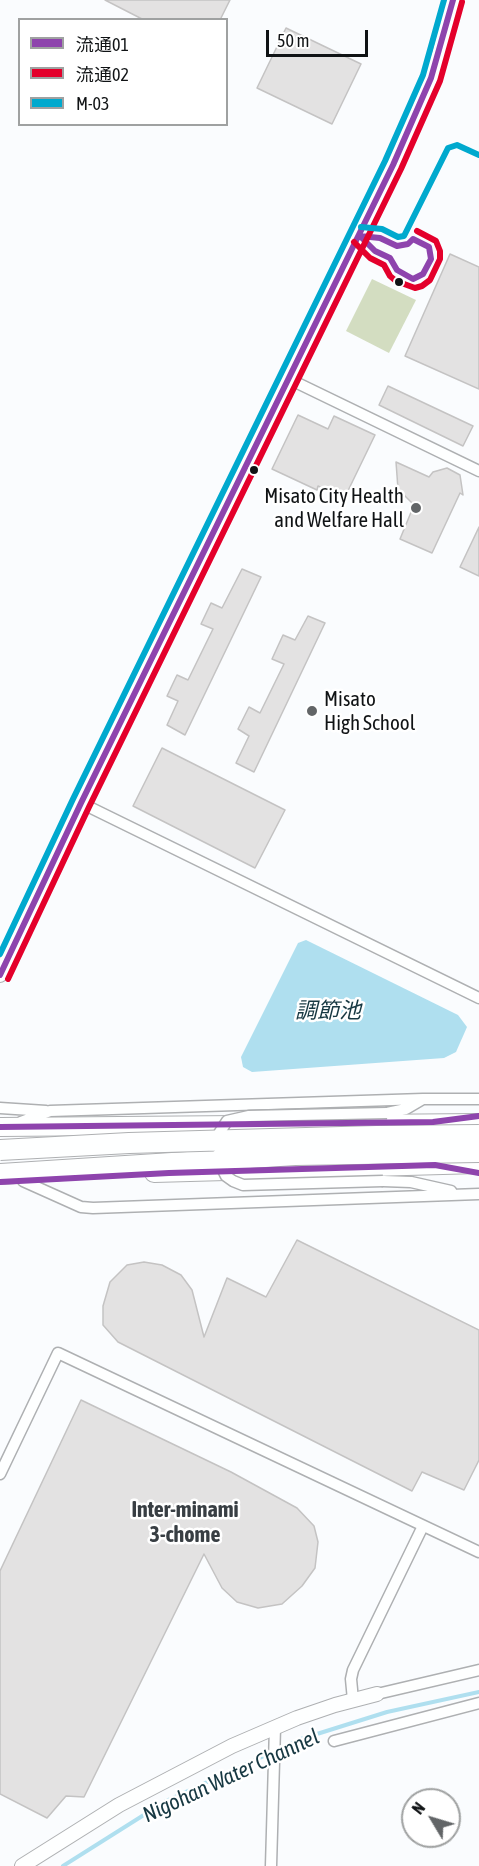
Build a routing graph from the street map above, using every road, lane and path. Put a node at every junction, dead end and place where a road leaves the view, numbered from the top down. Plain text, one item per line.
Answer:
1 (453, 1) edge
2 (289, 379) junction
3 (479, 471) edge
4 (81, 803) junction
5 (0, 975) edge
6 (479, 998) edge
7 (423, 1099) junction
8 (479, 1099) edge
9 (0, 1108) edge
10 (50, 1111) junction
11 (479, 1116) edge
12 (433, 1122) junction
13 (479, 1123) edge
14 (3, 1132) edge
15 (479, 1135) edge
16 (129, 1143) junction
17 (0, 1150) edge
18 (479, 1152) edge
19 (479, 1164) edge
20 (435, 1165) junction
21 (479, 1173) edge
22 (0, 1174) edge
23 (23, 1181) junction
24 (0, 1182) edge
25 (466, 1194) junction
26 (479, 1194) edge
27 (0, 1474) edge
28 (423, 1526) junction
29 (479, 1552) edge
30 (479, 1670) edge
31 (377, 1694) joint
32 (352, 1700) junction
33 (479, 1703) edge
34 (275, 1727) junction
35 (334, 1742) dead end
36 (22, 1866) edge
37 (271, 1866) edge

1 - 2 street
2 - 3 street
2 - 4 street
4 - 5 street
4 - 6 street
7 - 8 street
7 - 10 street
7 - 25 street, bridge
9 - 10 street
10 - 14 street
11 - 12 highway
12 - 13 highway
12 - 14 highway
14 - 16 highway, bridge
15 - 16 highway, bridge
16 - 17 highway, bridge
18 - 22 highway, bridge
19 - 20 highway
20 - 21 highway
20 - 23 highway
23 - 24 highway
23 - 25 street
25 - 26 street
27 - 28 street
28 - 29 street
28 - 32 street
30 - 31 street
31 - 32 street
32 - 34 street
33 - 35 street
34 - 36 street
34 - 37 street

